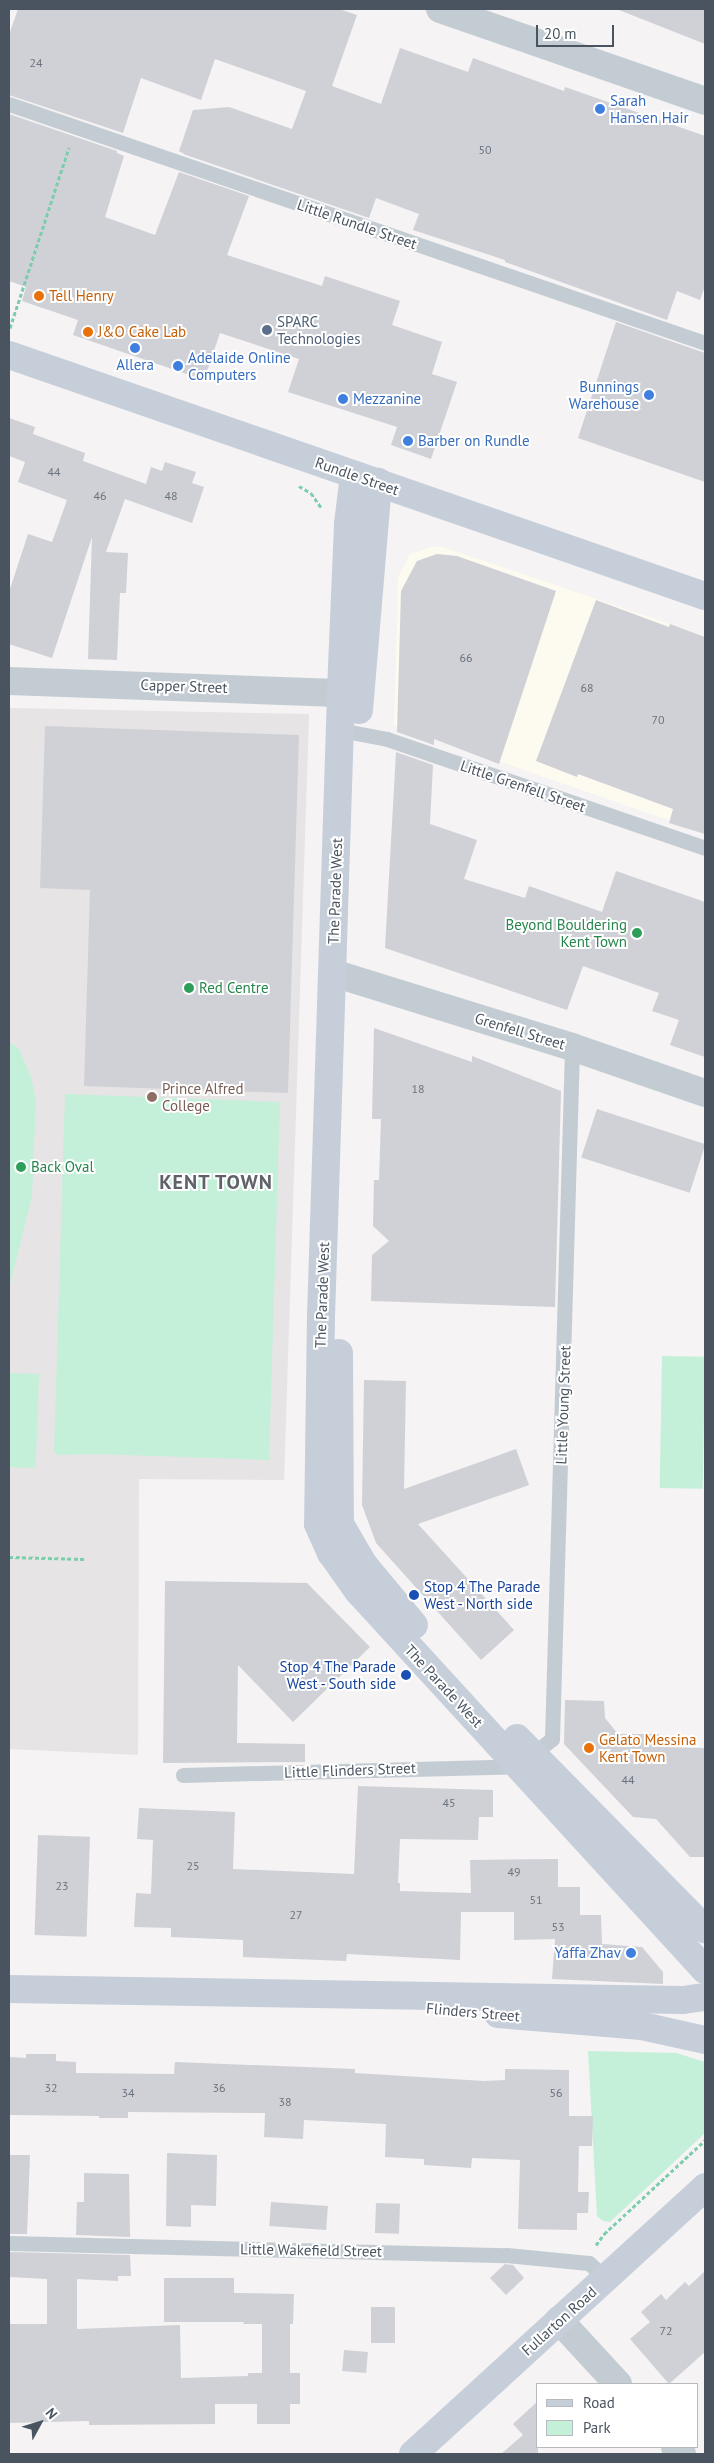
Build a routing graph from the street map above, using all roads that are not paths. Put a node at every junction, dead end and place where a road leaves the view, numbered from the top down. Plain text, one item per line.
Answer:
1 (440, 9) edge
2 (705, 101) edge
3 (9, 104) edge
4 (705, 343) edge
5 (9, 355) edge
6 (366, 479) junction
7 (705, 596) edge
8 (9, 681) edge
9 (350, 694) junction
10 (349, 732) junction
11 (705, 848) edge
12 (342, 975) junction
13 (572, 1047) junction
14 (705, 1093) edge
15 (526, 1761) junction
16 (183, 1775) dead end
17 (705, 1929) edge
18 (705, 1970) edge
19 (9, 1989) edge
20 (240, 1993) junction
21 (694, 1999) edge
22 (705, 2040) edge
23 (705, 2187) edge
24 (9, 2242) edge
25 (606, 2279) junction
26 (559, 2320) junction
27 (617, 2383) edge
28 (413, 2454) edge

1 - 2 street
3 - 4 lane, Little Rundle Street
5 - 6 street, Rundle Street
6 - 7 street, Rundle Street
6 - 9 street, The Parade West
8 - 9 street, Capper Street
9 - 10 street, The Parade West
10 - 11 lane, Little Grenfell Street
10 - 12 street, The Parade West
12 - 13 street, Grenfell Street
12 - 15 street, The Parade West
13 - 14 street, Grenfell Street
13 - 15 lane, Little Young Street
15 - 16 lane, Little Flinders Street
15 - 17 street, The Parade West
15 - 18 street, The Parade West
19 - 20 street, Flinders Street
20 - 21 street, Flinders Street
20 - 22 street, Flinders Street
23 - 25 street, Fullarton Road
24 - 25 lane, Little Wakefield Street
25 - 26 street, Fullarton Road
26 - 27 street
26 - 28 street, Fullarton Road

